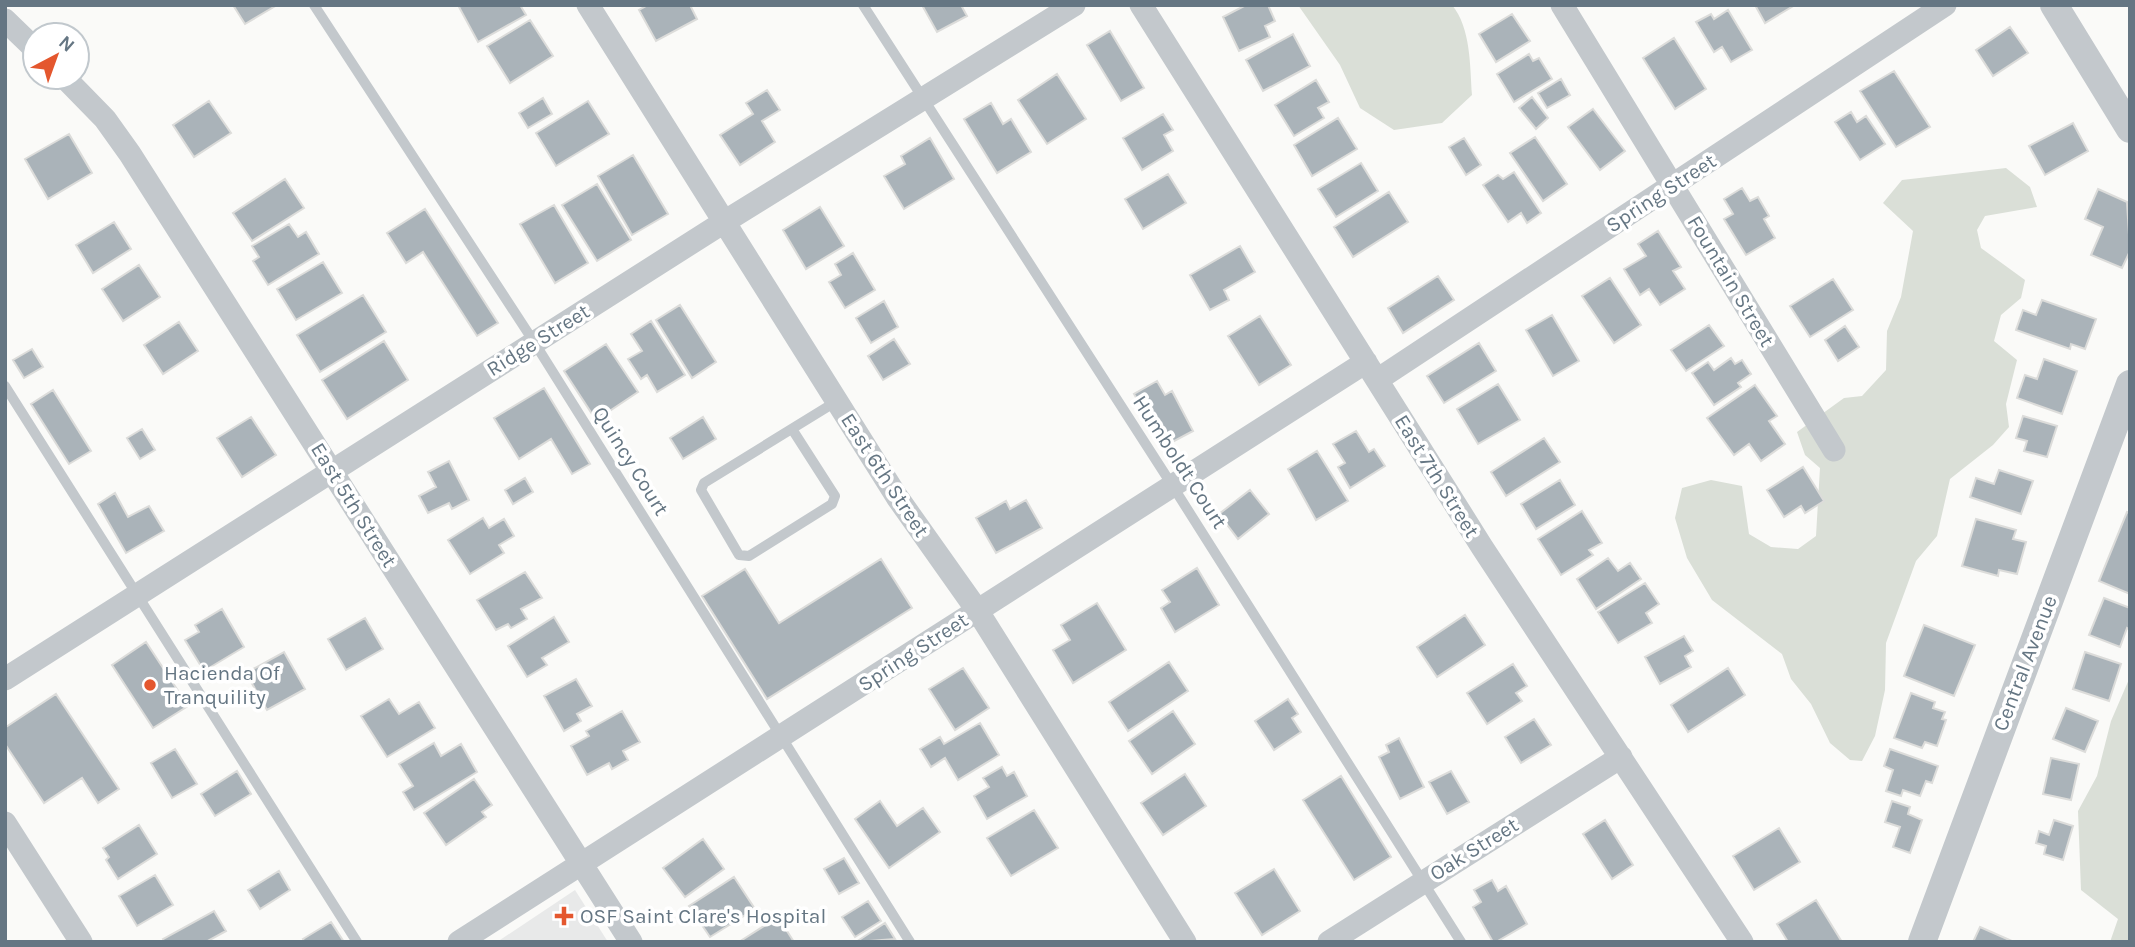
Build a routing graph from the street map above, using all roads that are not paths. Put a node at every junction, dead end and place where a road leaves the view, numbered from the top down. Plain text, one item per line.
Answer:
1 (314, 5) edge
2 (588, 5) edge
3 (863, 5) edge
4 (1074, 5) edge
5 (1141, 5) edge
6 (1562, 5) edge
7 (1945, 5) edge
8 (2054, 5) edge
9 (5, 20) edge
10 (21, 35) edge
11 (78, 91) edge
12 (923, 98) junction
13 (2130, 129) edge
14 (1673, 186) junction
15 (724, 222) junction
16 (534, 342) junction
17 (1371, 371) junction
18 (2130, 384) edge
19 (5, 386) edge
20 (837, 401) junction
21 (792, 429) junction
22 (1834, 450) dead end
23 (332, 470) junction
24 (1172, 485) junction
25 (137, 593) junction
26 (977, 610) junction
27 (5, 679) edge
28 (781, 737) junction
29 (1621, 757) junction
30 (5, 823) edge
31 (583, 865) junction
32 (1421, 882) junction
33 (81, 942) edge
34 (357, 942) edge
35 (459, 942) edge
36 (632, 942) edge
37 (910, 942) edge
38 (1185, 942) edge
39 (1329, 942) edge
40 (1461, 942) edge
41 (1742, 942) edge
42 (1922, 942) edge

1 - 16 lane, Quincy Court
2 - 15 street, East 6th Street
3 - 12 lane, Humboldt Court
4 - 12 street, Ridge Street
5 - 17 street, East 7th Street
6 - 14 street, Fountain Street
7 - 14 street, Spring Street
8 - 13 street
9 - 10 street
11 - 23 street, East 5th Street
12 - 15 street, Ridge Street
12 - 24 lane, Humboldt Court
14 - 17 street, Spring Street
14 - 22 street, Fountain Street
15 - 16 street, Ridge Street
15 - 20 street, East 6th Street
16 - 23 street, Ridge Street
16 - 28 lane, Quincy Court
17 - 24 street, Spring Street
17 - 29 street, East 7th Street
18 - 42 street, Central Avenue
19 - 25 lane
20 - 21 lane
20 - 26 street, East 6th Street
21 - 21 lane
23 - 25 street, Ridge Street
23 - 31 street, East 5th Street
24 - 26 street, Spring Street
24 - 32 lane, Humboldt Court
25 - 27 street, Ridge Street
25 - 34 lane
26 - 28 street, Spring Street
26 - 38 street, East 6th Street
28 - 31 street, Spring Street
28 - 37 lane, Quincy Court
29 - 32 street, Oak Street
29 - 41 street, East 7th Street
30 - 33 street
31 - 35 street, Spring Street
31 - 36 street, East 5th Street
32 - 39 street, Oak Street
32 - 40 lane, Humboldt Court

